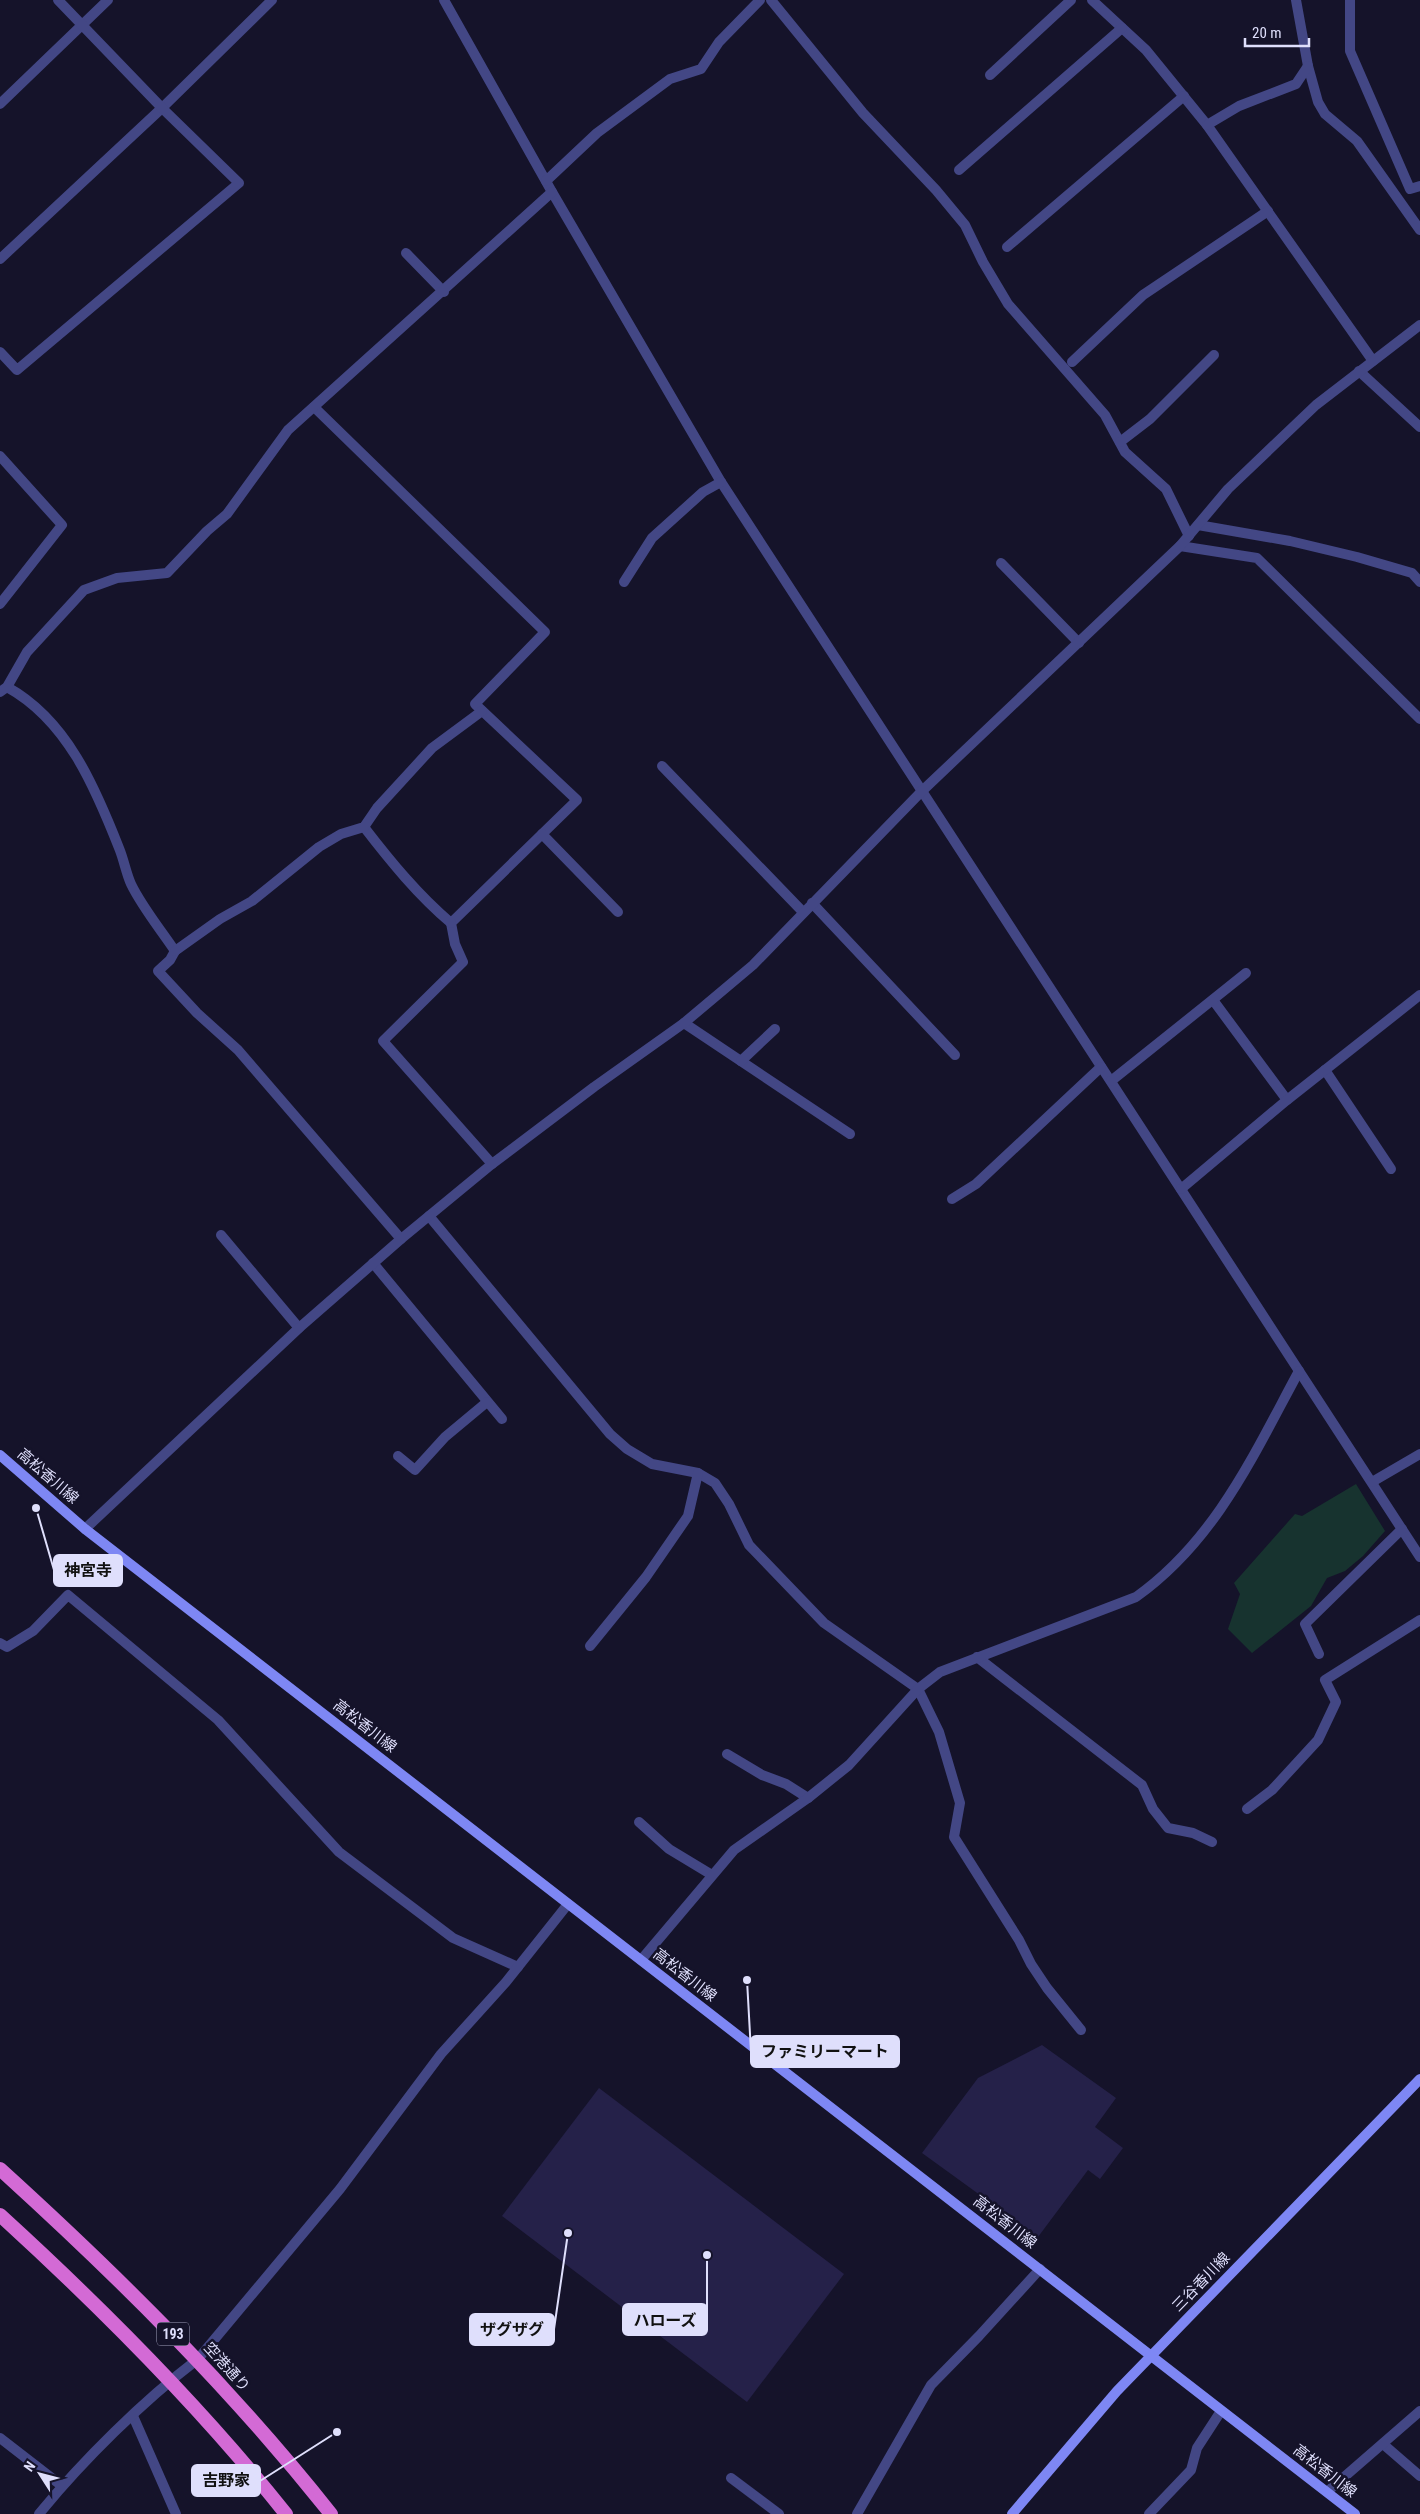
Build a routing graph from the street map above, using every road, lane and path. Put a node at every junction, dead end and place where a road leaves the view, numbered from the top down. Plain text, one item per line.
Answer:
1 (58, 0) edge
2 (108, 0) edge
3 (272, 0) edge
4 (760, 0) edge
5 (771, 0) edge
6 (1071, 0) edge
7 (1092, 0) edge
8 (1296, 0) edge
9 (1350, 0) edge
10 (448, 1) edge
11 (82, 24) junction
12 (1122, 28) junction
13 (1308, 66) junction
14 (990, 75) dead end
15 (1184, 96) junction
16 (0, 104) edge
17 (162, 108) junction
18 (1207, 125) junction
19 (959, 170) dead end
20 (546, 182) junction
21 (1420, 186) edge
22 (552, 192) junction
23 (1268, 211) junction
24 (1420, 230) edge
25 (1007, 247) dead end
26 (406, 253) dead end
27 (0, 259) edge
28 (444, 292) junction
29 (1420, 324) edge
30 (0, 352) edge
31 (1214, 356) dead end
32 (1372, 361) junction
33 (1072, 362) dead end
34 (1359, 371) junction
35 (314, 407) junction
36 (1420, 428) edge
37 (1120, 442) junction
38 (0, 456) edge
39 (721, 482) junction
40 (1198, 525) junction
41 (1189, 536) junction
42 (1180, 546) junction
43 (1001, 563) dead end
44 (624, 582) dead end
45 (1420, 582) edge
46 (0, 604) edge
47 (1078, 643) junction
48 (3, 690) edge
49 (482, 711) junction
50 (1420, 719) edge
51 (662, 766) dead end
52 (921, 792) junction
53 (364, 827) junction
54 (542, 834) junction
55 (812, 903) junction
56 (618, 912) dead end
57 (803, 912) junction
58 (451, 923) junction
59 (175, 951) junction
60 (1246, 973) dead end
61 (1420, 995) edge
62 (1213, 1000) junction
63 (684, 1023) junction
64 (775, 1029) dead end
65 (955, 1055) dead end
66 (741, 1061) junction
67 (1101, 1066) junction
68 (1325, 1070) junction
69 (1111, 1081) junction
70 (1287, 1100) junction
71 (850, 1134) dead end
72 (492, 1164) junction
73 (1391, 1169) dead end
74 (1181, 1189) junction
75 (952, 1199) dead end
76 (429, 1216) junction
77 (221, 1235) dead end
78 (402, 1239) junction
79 (374, 1263) junction
80 (299, 1328) junction
81 (1299, 1371) junction
82 (487, 1402) junction
83 (502, 1419) dead end
84 (1420, 1454) edge
85 (0, 1455) edge
86 (398, 1456) dead end
87 (698, 1473) junction
88 (1372, 1482) junction
89 (85, 1529) junction
90 (1402, 1529) junction
91 (1420, 1557) edge
92 (1420, 1620) edge
93 (0, 1643) edge
94 (590, 1646) dead end
95 (1319, 1654) dead end
96 (977, 1657) junction
97 (918, 1690) junction
98 (727, 1754) dead end
99 (808, 1798) junction
100 (1247, 1809) dead end
101 (639, 1822) dead end
102 (1212, 1842) dead end
103 (712, 1874) junction
104 (568, 1904) junction
105 (641, 1960) junction
106 (518, 1967) junction
107 (1081, 2030) dead end
108 (1420, 2079) edge
109 (0, 2169) edge
110 (0, 2215) edge
111 (1040, 2268) junction
112 (1152, 2355) junction
113 (198, 2359) junction
114 (170, 2380) junction
115 (1221, 2411) junction
116 (1420, 2412) edge
117 (133, 2416) junction
118 (0, 2438) edge
119 (1383, 2444) junction
120 (1420, 2476) edge
121 (731, 2478) dead end
122 (62, 2486) junction
123 (1328, 2492) junction
124 (39, 2514) edge
125 (176, 2514) edge
126 (286, 2514) edge
127 (331, 2514) edge
128 (779, 2514) edge
129 (857, 2514) edge
130 (1012, 2514) edge
131 (1149, 2514) edge
132 (1355, 2514) edge

1 - 11 street
2 - 11 street
3 - 17 street
4 - 20 street
5 - 37 street
6 - 14 street
7 - 12 street
8 - 13 street
9 - 21 street
10 - 20 street
11 - 16 street
11 - 17 street
12 - 15 street
12 - 19 street
13 - 18 street
13 - 24 street
15 - 18 street
15 - 25 street
17 - 27 street
17 - 30 street
18 - 23 street
20 - 22 street
22 - 28 street
22 - 39 street
23 - 32 street
23 - 33 street
26 - 28 street
28 - 35 street
29 - 32 street
31 - 37 street
32 - 34 street
34 - 36 street
34 - 40 street
35 - 48 street
35 - 49 street
37 - 41 street
38 - 46 street
39 - 44 street
39 - 52 street
40 - 41 street
40 - 45 street
41 - 42 street
42 - 47 street
42 - 50 street
43 - 47 street
47 - 52 street
48 - 59 street
49 - 53 street
49 - 54 street
51 - 57 street
52 - 55 street
52 - 67 street
53 - 58 street
53 - 59 street
54 - 56 street
54 - 58 street
55 - 57 street
55 - 65 street
57 - 63 street
58 - 72 street
59 - 78 street
60 - 62 street
61 - 68 street
62 - 69 street
62 - 70 street
63 - 66 street
63 - 72 street
64 - 66 street
66 - 71 street
67 - 69 street
67 - 75 street
68 - 70 street
68 - 73 street
69 - 74 street
70 - 74 street
72 - 76 street
74 - 81 street
76 - 78 street
76 - 87 street
77 - 80 street
78 - 79 street
79 - 80 street
79 - 82 street
80 - 89 street
81 - 88 street
81 - 96 street
82 - 83 street
82 - 86 street
84 - 88 street
85 - 89 main road, 高松香川線
87 - 94 street
87 - 97 street
88 - 90 street
89 - 104 main road, 高松香川線
90 - 91 street
90 - 95 street
92 - 100 street
93 - 106 street
96 - 97 street
96 - 102 street
97 - 99 street
97 - 107 street
98 - 99 street
99 - 103 street
101 - 103 street
103 - 105 street
104 - 105 main road, 高松香川線
104 - 106 street
105 - 111 main road, 高松香川線
106 - 113 street
108 - 112 main road, 三谷香川線
109 - 113 highway, 空港通り / 193
110 - 114 highway, 193
111 - 112 main road, 高松香川線
111 - 129 street
112 - 115 main road, 高松香川線
112 - 130 main road, 三谷香川線
113 - 114 street
113 - 127 highway, 空港通り / 193
114 - 117 street
114 - 126 highway, 193
115 - 123 main road, 高松香川線
115 - 131 street
116 - 119 street
117 - 122 street
117 - 125 street
118 - 122 street
119 - 120 street
119 - 123 street
121 - 128 street
122 - 124 street
123 - 132 main road, 高松香川線

